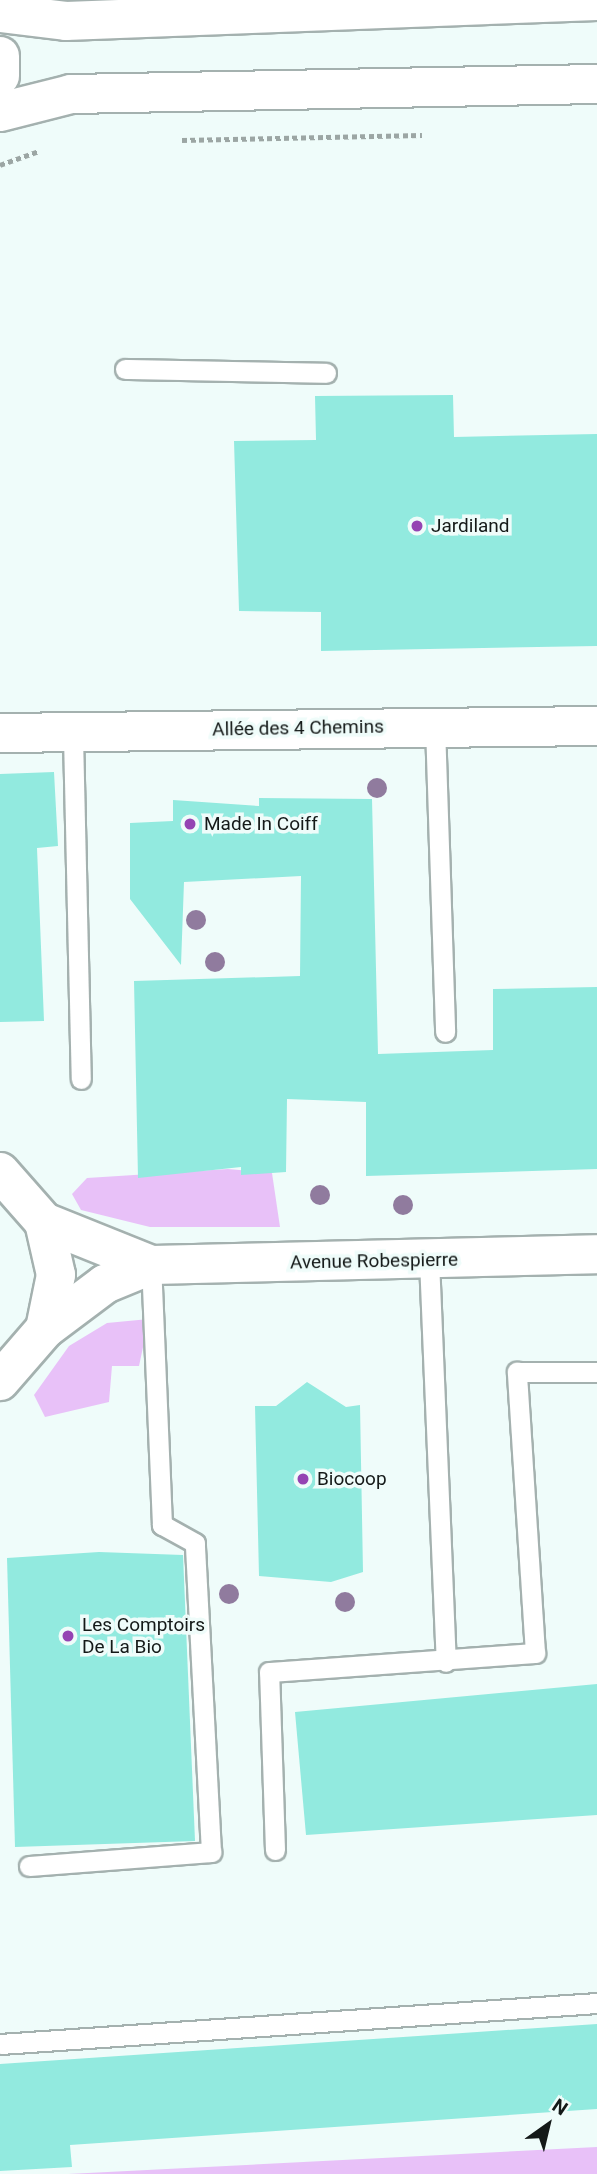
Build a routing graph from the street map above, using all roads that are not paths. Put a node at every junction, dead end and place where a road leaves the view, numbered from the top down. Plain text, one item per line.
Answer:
1 (597, 1) edge
2 (0, 13) edge
3 (0, 56) edge
4 (0, 76) edge
5 (597, 84) edge
6 (0, 112) edge
7 (125, 369) dead end
8 (326, 373) dead end
9 (435, 726) junction
10 (597, 726) edge
11 (0, 733) edge
12 (73, 736) junction
13 (445, 1032) dead end
14 (81, 1079) dead end
15 (0, 1172) edge
16 (44, 1222) junction
17 (597, 1254) edge
18 (429, 1260) junction
19 (151, 1265) junction
20 (45, 1329) junction
21 (597, 1372) edge
22 (0, 1381) edge
23 (446, 1662) junction
24 (275, 1850) dead end
25 (29, 1866) dead end
26 (597, 2003) edge
27 (0, 2044) edge

1 - 2 street
3 - 4 street
5 - 6 street
7 - 8 lane
9 - 10 street, Allée des 4 Chemins
9 - 12 street, Allée des 4 Chemins
9 - 13 lane
11 - 12 street, Allée des 4 Chemins
12 - 14 lane
15 - 16 street
16 - 19 street, Avenue Robespierre
16 - 20 street
17 - 18 street, Avenue Robespierre
18 - 19 street, Avenue Robespierre
18 - 23 lane
19 - 20 street, Avenue Robespierre
19 - 25 lane
20 - 22 street, Avenue Robespierre
21 - 23 lane
23 - 24 lane
26 - 27 lane

